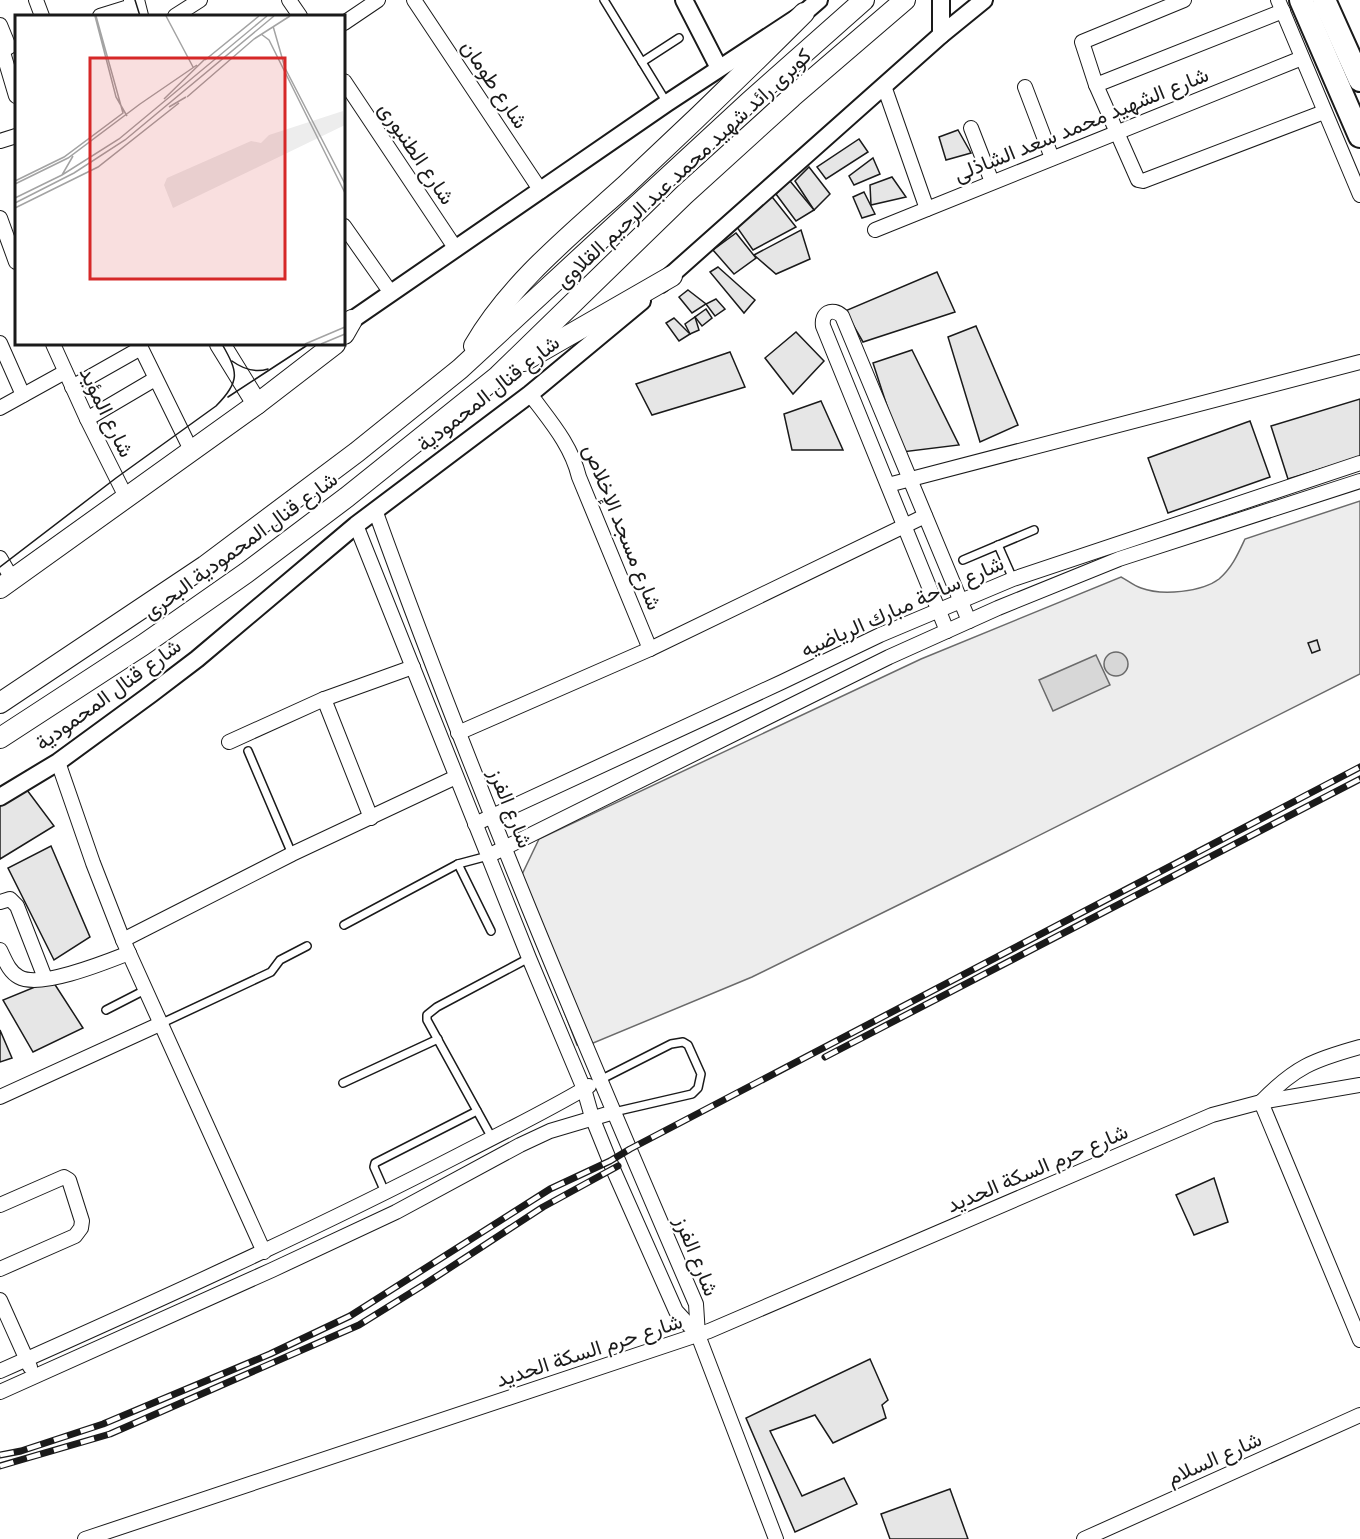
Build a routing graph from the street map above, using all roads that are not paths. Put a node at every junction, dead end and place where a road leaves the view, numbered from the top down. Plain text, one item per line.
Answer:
1 (36, 0) edge
2 (200, 0) edge
3 (289, 0) edge
4 (378, 0) edge
5 (414, 0) edge
6 (604, 0) edge
7 (684, 0) edge
8 (819, 0) edge
9 (864, 0) edge
10 (905, 0) edge
11 (941, 0) edge
12 (984, 0) edge
13 (1184, 0) edge
14 (1324, 0) edge
15 (1287, 4) edge
16 (136, 7) edge
17 (804, 13) junction
18 (42, 15) edge
19 (104, 15) edge
20 (177, 15) edge
21 (299, 15) edge
22 (345, 22) edge
23 (0, 25) edge
24 (941, 35) junction
25 (679, 38) dead end
26 (7, 47) edge
27 (1302, 58) junction
28 (642, 62) junction
29 (719, 68) junction
30 (1360, 80) edge
31 (345, 82) edge
32 (1096, 85) junction
33 (884, 86) junction
34 (1025, 87) dead end
35 (15, 91) edge
36 (667, 103) junction
37 (1324, 112) junction
38 (971, 128) dead end
39 (1116, 132) junction
40 (15, 136) edge
41 (1360, 136) edge
42 (0, 141) edge
43 (1052, 158) junction
44 (992, 182) junction
45 (541, 191) junction
46 (1360, 195) edge
47 (927, 209) junction
48 (0, 218) edge
49 (345, 227) edge
50 (875, 230) dead end
51 (456, 249) junction
52 (15, 259) edge
53 (672, 276) junction
54 (392, 292) junction
55 (348, 327) edge
56 (0, 343) edge
57 (57, 345) edge
58 (221, 345) edge
59 (334, 345) edge
60 (140, 346) edge
61 (1360, 362) edge
62 (460, 369) junction
63 (65, 372) junction
64 (498, 376) junction
65 (155, 379) junction
66 (72, 387) junction
67 (530, 394) junction
68 (23, 395) junction
69 (257, 404) junction
70 (0, 408) edge
71 (87, 420) junction
72 (191, 450) junction
73 (1360, 463) edge
74 (910, 479) junction
75 (1360, 481) edge
76 (888, 485) junction
77 (126, 497) junction
78 (375, 510) junction
79 (925, 516) junction
80 (356, 525) junction
81 (904, 525) junction
82 (1034, 530) dead end
83 (998, 545) junction
84 (0, 558) edge
85 (963, 560) dead end
86 (1013, 579) junction
87 (6, 584) edge
88 (960, 601) junction
89 (939, 610) junction
90 (969, 621) junction
91 (947, 631) junction
92 (424, 647) junction
93 (650, 650) junction
94 (408, 654) junction
95 (413, 668) junction
96 (324, 699) junction
97 (0, 703) edge
98 (458, 733) junction
99 (0, 738) edge
100 (229, 741) dead end
101 (248, 751) dead end
102 (58, 762) junction
103 (456, 777) junction
104 (0, 797) edge
105 (491, 817) junction
106 (371, 818) junction
107 (475, 824) junction
108 (504, 848) junction
109 (292, 854) junction
110 (488, 856) junction
111 (458, 864) junction
112 (0, 902) edge
113 (344, 926) dead end
114 (490, 931) dead end
115 (307, 946) dead end
116 (126, 947) junction
117 (0, 950) edge
118 (529, 958) junction
119 (45, 978) junction
120 (145, 990) junction
121 (106, 1010) dead end
122 (160, 1024) junction
123 (438, 1039) junction
124 (1360, 1047) edge
125 (599, 1080) junction
126 (343, 1083) dead end
127 (1360, 1085) edge
128 (584, 1089) junction
129 (0, 1097) edge
130 (1261, 1102) junction
131 (477, 1111) junction
132 (614, 1112) junction
133 (541, 1113) junction
134 (592, 1117) junction
135 (511, 1128) junction
136 (550, 1131) junction
137 (492, 1138) junction
138 (520, 1145) junction
139 (386, 1193) junction
140 (0, 1205) edge
141 (264, 1252) junction
142 (0, 1269) edge
143 (0, 1300) edge
144 (698, 1335) junction
145 (1360, 1340) edge
146 (26, 1359) junction
147 (0, 1371) edge
148 (34, 1377) junction
149 (0, 1392) edge
150 (1360, 1415) edge
151 (85, 1539) edge
152 (776, 1539) edge
153 (1084, 1539) edge

1 - 18 street
2 - 20 street
3 - 21 street
4 - 22 street
5 - 45 street, شارع طومان
6 - 28 lane
7 - 29 street
8 - 17 street
9 - 62 main road, كوبرى رائد شهيد محمد عبد الرحيم القلاوى
10 - 64 main road, كوبرى رائد شهيد محمد عبد الرحيم القلاوى
11 - 24 street
12 - 24 street, شارع قنال المحمودية
13 - 32 street
14 - 30 main road
15 - 27 street
15 - 32 street
15 - 41 main road
16 - 19 street
17 - 29 street
17 - 62 main road
23 - 26 street
24 - 33 street, شارع قنال المحمودية
25 - 28 lane
26 - 35 street
27 - 37 street
27 - 39 street, شارع الشهيد محمد سعد الشاذلى
28 - 36 lane
29 - 36 street
31 - 51 street, شارع الطنبورى
32 - 39 street
33 - 47 street
33 - 53 street, شارع قنال المحمودية
34 - 43 street
36 - 45 street
37 - 39 street
37 - 46 street
38 - 44 street
39 - 43 street, شارع الشهيد محمد سعد الشاذلى
40 - 42 street
43 - 44 street, شارع الشهيد محمد سعد الشاذلى
44 - 47 street, شارع الشهيد محمد سعد الشاذلى
45 - 51 street
47 - 50 street, شارع الشهيد محمد سعد الشاذلى
48 - 52 street
49 - 54 street
51 - 54 street
53 - 64 main road
53 - 67 street, شارع قنال المحمودية
54 - 55 street
56 - 68 street
57 - 63 street, شارع المؤيد
58 - 69 main road
59 - 69 main road
60 - 65 street
60 - 66 street
61 - 74 street
62 - 97 main road, شارع قنال المحمودية البحرى
63 - 66 street, شارع المؤيد
63 - 68 street
64 - 99 main road, شارع قنال المحمودية البحرى
65 - 71 street
65 - 72 street
66 - 71 street, شارع المؤيد
67 - 78 street, شارع قنال المحمودية
67 - 93 street, شارع مسجد الإخلاص
68 - 70 street
69 - 72 main road
71 - 77 street, شارع المؤيد
72 - 77 main road
73 - 86 street, شارع ساحة مبارك الرياضيه
74 - 76 street
74 - 76 street
74 - 79 street
75 - 90 street, شارع ساحة مبارك الرياضيه
76 - 81 street
77 - 87 main road
78 - 80 street, شارع قنال المحمودية
78 - 92 street, شارع الفرز
79 - 81 street
79 - 88 street
80 - 94 street, شارع الفرز
80 - 102 street, شارع قنال المحمودية
81 - 89 street
81 - 93 street
82 - 83 lane
83 - 85 lane
83 - 86 lane
84 - 87 street
86 - 88 street, شارع ساحة مبارك الرياضيه
88 - 89 street, شارع ساحة مبارك الرياضيه
88 - 90 street
89 - 91 street
89 - 105 street, شارع ساحة مبارك الرياضيه
90 - 91 street, شارع ساحة مبارك الرياضيه
91 - 108 street, شارع ساحة مبارك الرياضيه
92 - 94 street
92 - 98 street, شارع الفرز
93 - 98 street
94 - 95 street, شارع الفرز
95 - 96 street
95 - 103 street, شارع الفرز
96 - 100 street
96 - 106 street
98 - 105 street, شارع الفرز
101 - 109 lane
102 - 104 street, شارع قنال المحمودية
102 - 116 street
103 - 106 street
103 - 107 street, شارع الفرز
105 - 107 street, شارع ساحة مبارك الرياضيه
105 - 108 street, شارع الفرز
106 - 109 street
107 - 110 street, شارع الفرز
108 - 110 street, شارع ساحة مبارك الرياضيه
108 - 125 street, شارع الفرز
109 - 116 street
110 - 111 lane
110 - 118 street, شارع الفرز
111 - 113 lane
111 - 114 lane
112 - 119 street
115 - 122 lane
116 - 119 street
116 - 120 street
117 - 119 street
118 - 123 lane
118 - 128 street, شارع الفرز
120 - 121 lane
120 - 122 street
122 - 129 street
122 - 141 street
123 - 126 lane
123 - 131 lane
124 - 130 street, شارع حرم السكة الحديد
125 - 128 street
125 - 132 street, شارع الفرز
125 - 132 lane
127 - 130 street, شارع حرم السكة الحديد
128 - 133 street
128 - 134 street, شارع الفرز
130 - 144 street, شارع حرم السكة الحديد
130 - 145 street
131 - 137 lane
131 - 139 lane
132 - 134 street
132 - 144 street, شارع الفرز
133 - 135 street
133 - 136 street
134 - 136 street
134 - 144 street, شارع الفرز
135 - 137 street
135 - 138 street
136 - 138 street
137 - 139 street
138 - 148 street
139 - 141 street
140 - 142 street
141 - 146 street
143 - 146 street
144 - 151 street, شارع حرم السكة الحديد
144 - 152 street
146 - 147 street
146 - 148 street
148 - 149 street
150 - 153 street, شارع السلام

